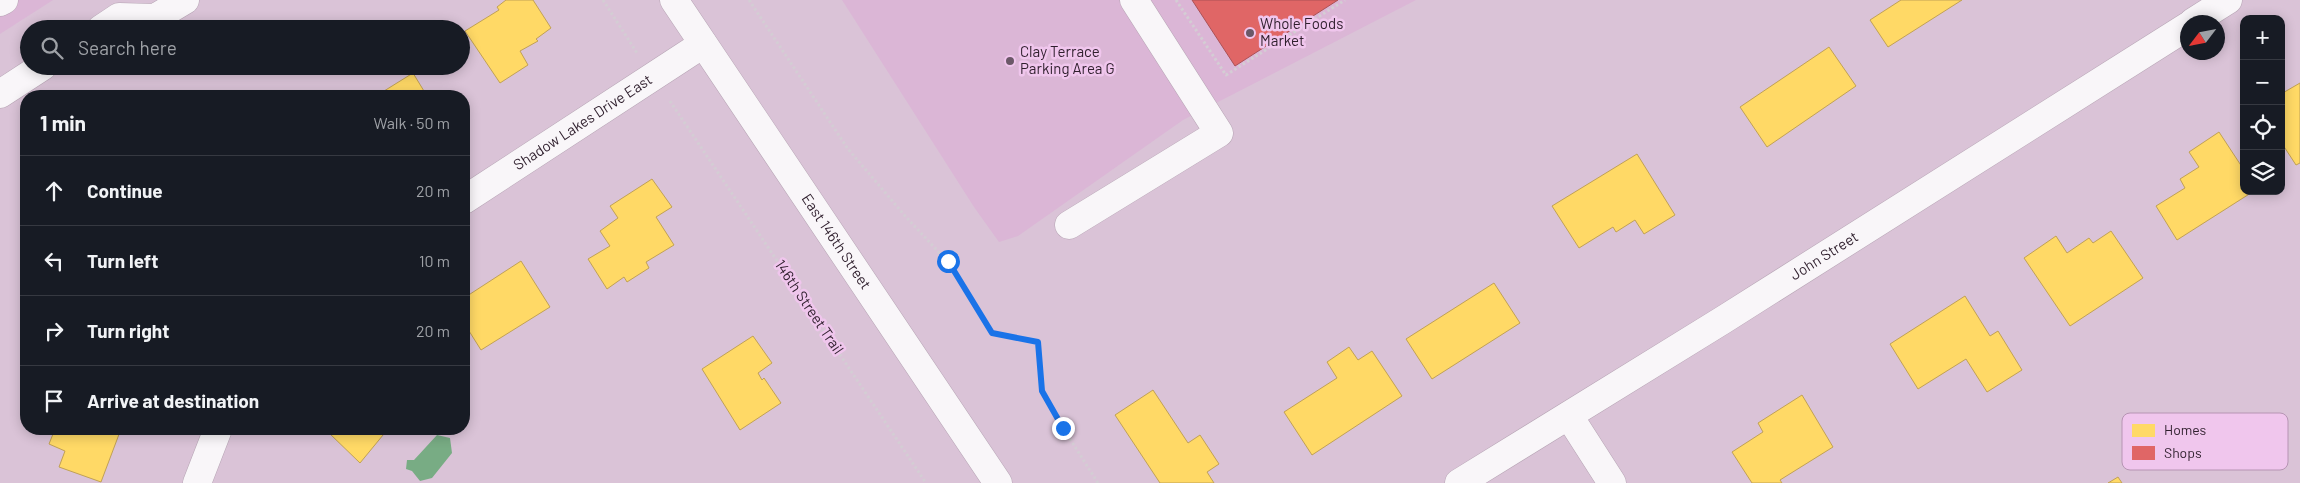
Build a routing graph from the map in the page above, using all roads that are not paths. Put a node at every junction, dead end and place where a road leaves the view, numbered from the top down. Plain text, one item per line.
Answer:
1 (4, 0) edge
2 (185, 0) edge
3 (674, 0) edge
4 (1134, 0) edge
5 (2228, 0) edge
6 (0, 2) edge
7 (115, 15) edge
8 (2204, 15) edge
9 (2180, 31) edge
10 (703, 44) junction
11 (29, 75) edge
12 (0, 94) edge
13 (470, 196) edge
14 (1069, 225) dead end
15 (1569, 416) junction
16 (216, 435) edge
17 (197, 483) edge
18 (998, 483) edge
19 (1459, 483) edge
20 (1612, 483) edge

1 - 6 street
2 - 7 street
3 - 10 street, East 146th Street
4 - 14 street
5 - 8 street
9 - 15 street, John Street
10 - 13 street, Shadow Lakes Drive East
10 - 18 street, East 146th Street
11 - 12 street
15 - 19 street, John Street
15 - 20 street
16 - 17 street

